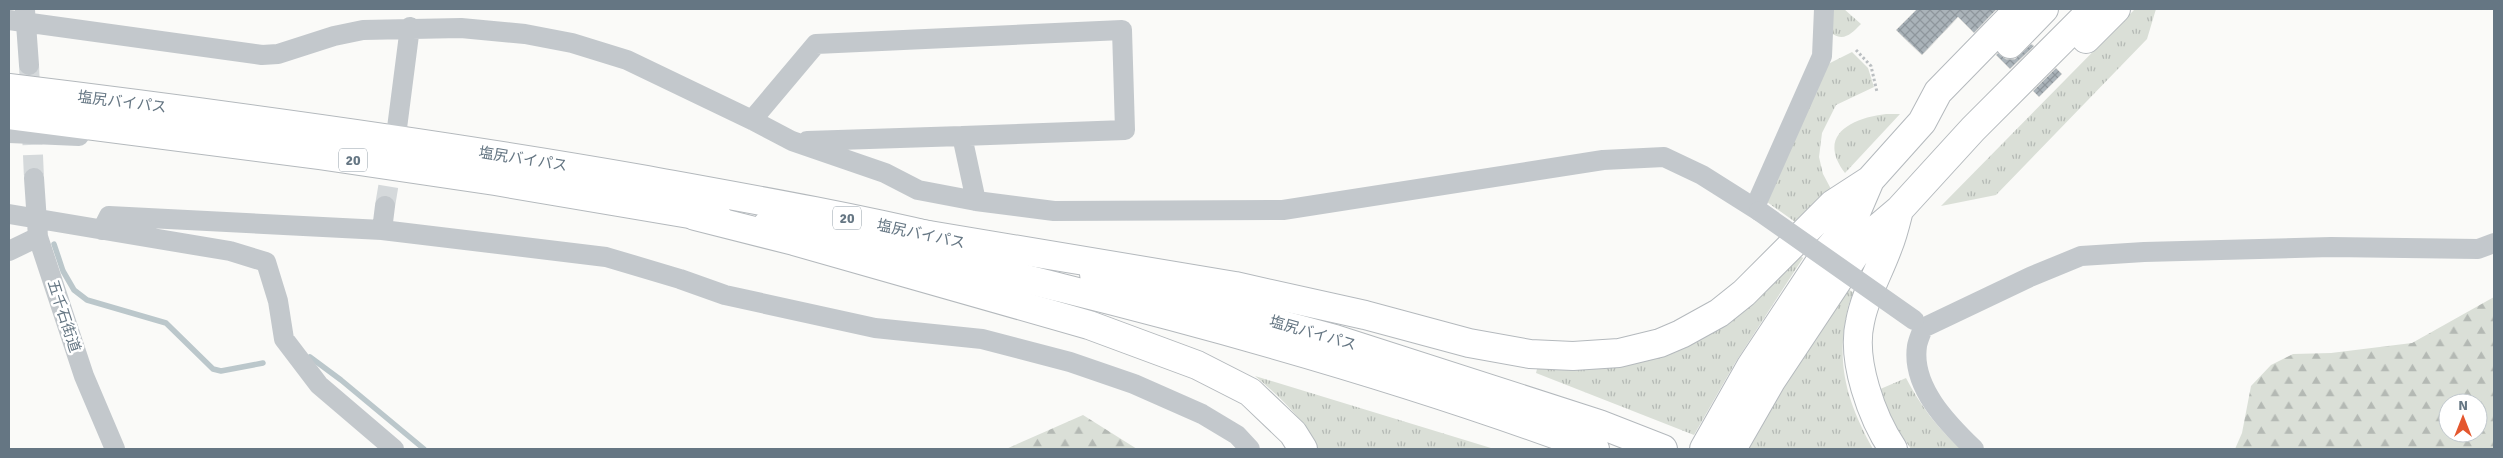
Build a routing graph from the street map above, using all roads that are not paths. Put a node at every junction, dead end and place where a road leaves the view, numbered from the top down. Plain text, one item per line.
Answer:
1 (1824, 9) edge
2 (2019, 9) edge
3 (2044, 9) edge
4 (2071, 9) edge
5 (2093, 9) edge
6 (2116, 9) edge
7 (20, 17) edge
8 (410, 27) junction
9 (29, 65) tunnel mouth
10 (9, 88) edge
11 (9, 115) edge
12 (752, 120) junction
13 (1922, 122) junction
14 (398, 128) dead end
15 (9, 132) edge
16 (962, 136) junction
17 (229, 142) junction
18 (792, 142) junction
19 (1954, 150) junction
20 (34, 178) tunnel mouth
21 (1870, 180) junction
22 (976, 201) junction
23 (385, 206) tunnel mouth
24 (1757, 209) junction
25 (1899, 210) junction
26 (9, 214) edge
27 (695, 216) junction
28 (35, 217) junction
29 (102, 230) junction
30 (382, 230) junction
31 (917, 233) junction
32 (38, 238) junction
33 (2494, 243) edge
34 (9, 251) edge
35 (1918, 324) junction
36 (115, 449) edge
37 (394, 449) edge
38 (1250, 449) edge
39 (1303, 449) edge
40 (1595, 449) edge
41 (1663, 449) edge
42 (1704, 449) edge
43 (1732, 449) edge
44 (1893, 449) edge
45 (1974, 449) edge

1 - 24 street
2 - 13 highway
3 - 13 highway
4 - 19 highway
5 - 19 highway
6 - 19 highway
7 - 8 street
7 - 9 street
8 - 12 street
8 - 14 street
10 - 31 highway, 塩尻バイパス / 20
11 - 17 highway, 塩尻バイパス / 20
12 - 16 street
12 - 18 street
13 - 21 highway
15 - 17 street
16 - 18 street
16 - 22 street
17 - 27 highway, 塩尻バイパス / 20
18 - 22 street
19 - 25 highway
20 - 28 street, 五千石街道
21 - 31 highway
21 - 42 highway
22 - 24 street
23 - 30 street
24 - 35 street, bridge
25 - 43 highway
25 - 44 highway
26 - 28 street
27 - 39 highway
27 - 40 highway, 塩尻バイパス / 20
28 - 29 street
28 - 32 street, 五千石街道
29 - 30 street
29 - 37 street
30 - 38 street
31 - 41 highway, 塩尻バイパス / 20
32 - 34 street
32 - 36 street, 五千石街道
33 - 35 street
35 - 45 street

